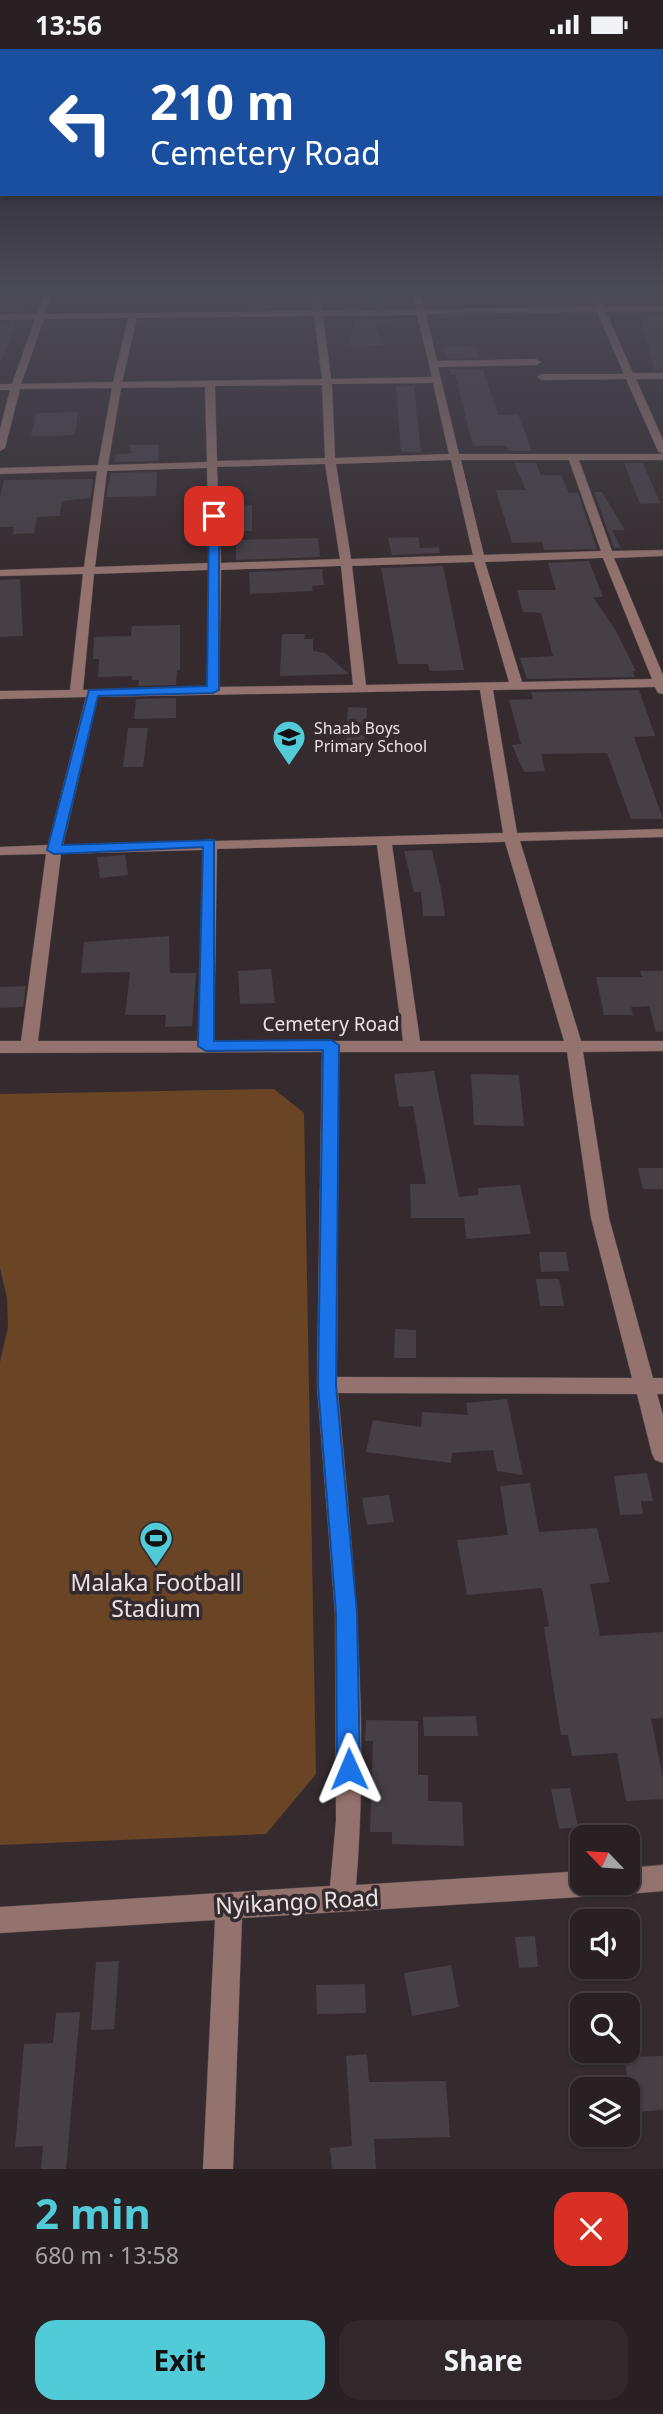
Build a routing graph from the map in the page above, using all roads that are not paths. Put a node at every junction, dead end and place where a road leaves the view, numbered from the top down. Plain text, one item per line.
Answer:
1 (15, 390) edge
2 (114, 390) edge
3 (209, 390) edge
4 (327, 390) edge
5 (440, 390) edge
6 (638, 390) edge
7 (0, 449) edge
8 (663, 451) edge
9 (457, 457) junction
10 (663, 457) edge
11 (574, 459) junction
12 (330, 461) junction
13 (214, 464) junction
14 (103, 468) junction
15 (0, 471) edge
16 (663, 553) edge
17 (608, 556) junction
18 (479, 559) junction
19 (346, 563) junction
20 (215, 568) junction
21 (89, 571) junction
22 (0, 573) edge
23 (516, 684) junction
24 (486, 685) junction
25 (662, 685) edge
26 (360, 687) junction
27 (213, 690) junction
28 (76, 692) junction
29 (93, 692) junction
30 (0, 695) edge
31 (663, 833) edge
32 (511, 837) junction
33 (384, 841) junction
34 (209, 843) junction
35 (54, 850) junction
36 (0, 851) edge
37 (331, 1045) junction
38 (412, 1045) junction
39 (575, 1045) junction
40 (206, 1046) junction
41 (663, 1046) edge
42 (0, 1047) edge
43 (29, 1047) junction
44 (327, 1385) junction
45 (654, 1387) edge
46 (663, 1454) edge
47 (663, 1878) edge
48 (640, 1880) edge
49 (570, 1885) edge
50 (342, 1900) junction
51 (229, 1905) junction
52 (0, 1920) edge
53 (218, 2169) edge

1 - 7 street
2 - 14 street
3 - 13 street
4 - 12 street
5 - 9 street
6 - 8 street
9 - 11 street
9 - 12 street
9 - 18 street
10 - 11 street
11 - 17 street
12 - 13 street
12 - 19 street
13 - 14 street
13 - 20 street
14 - 15 street
14 - 21 street
16 - 17 street
17 - 18 street
17 - 25 street
18 - 19 street
18 - 23 street
19 - 20 street
19 - 26 street
20 - 21 street
20 - 27 street
21 - 22 street
21 - 28 street
23 - 24 street
23 - 25 street
24 - 26 street
24 - 32 street
26 - 27 street
27 - 29 street
28 - 29 street
28 - 30 street
29 - 35 street
31 - 32 street
32 - 33 street
32 - 39 street
33 - 34 street
33 - 38 street
34 - 35 street
34 - 40 street
35 - 36 street
35 - 43 street
37 - 38 street, Cemetery Road
37 - 40 street, Cemetery Road
37 - 44 street
38 - 39 street, Cemetery Road
39 - 41 street, Cemetery Road
39 - 45 street
40 - 43 street, Cemetery Road
42 - 43 street, Cemetery Road
44 - 45 street
44 - 50 street
45 - 46 street
47 - 48 street
49 - 50 street, Nyikango Road
50 - 51 street, Nyikango Road
51 - 52 street, Nyikango Road
51 - 53 street

